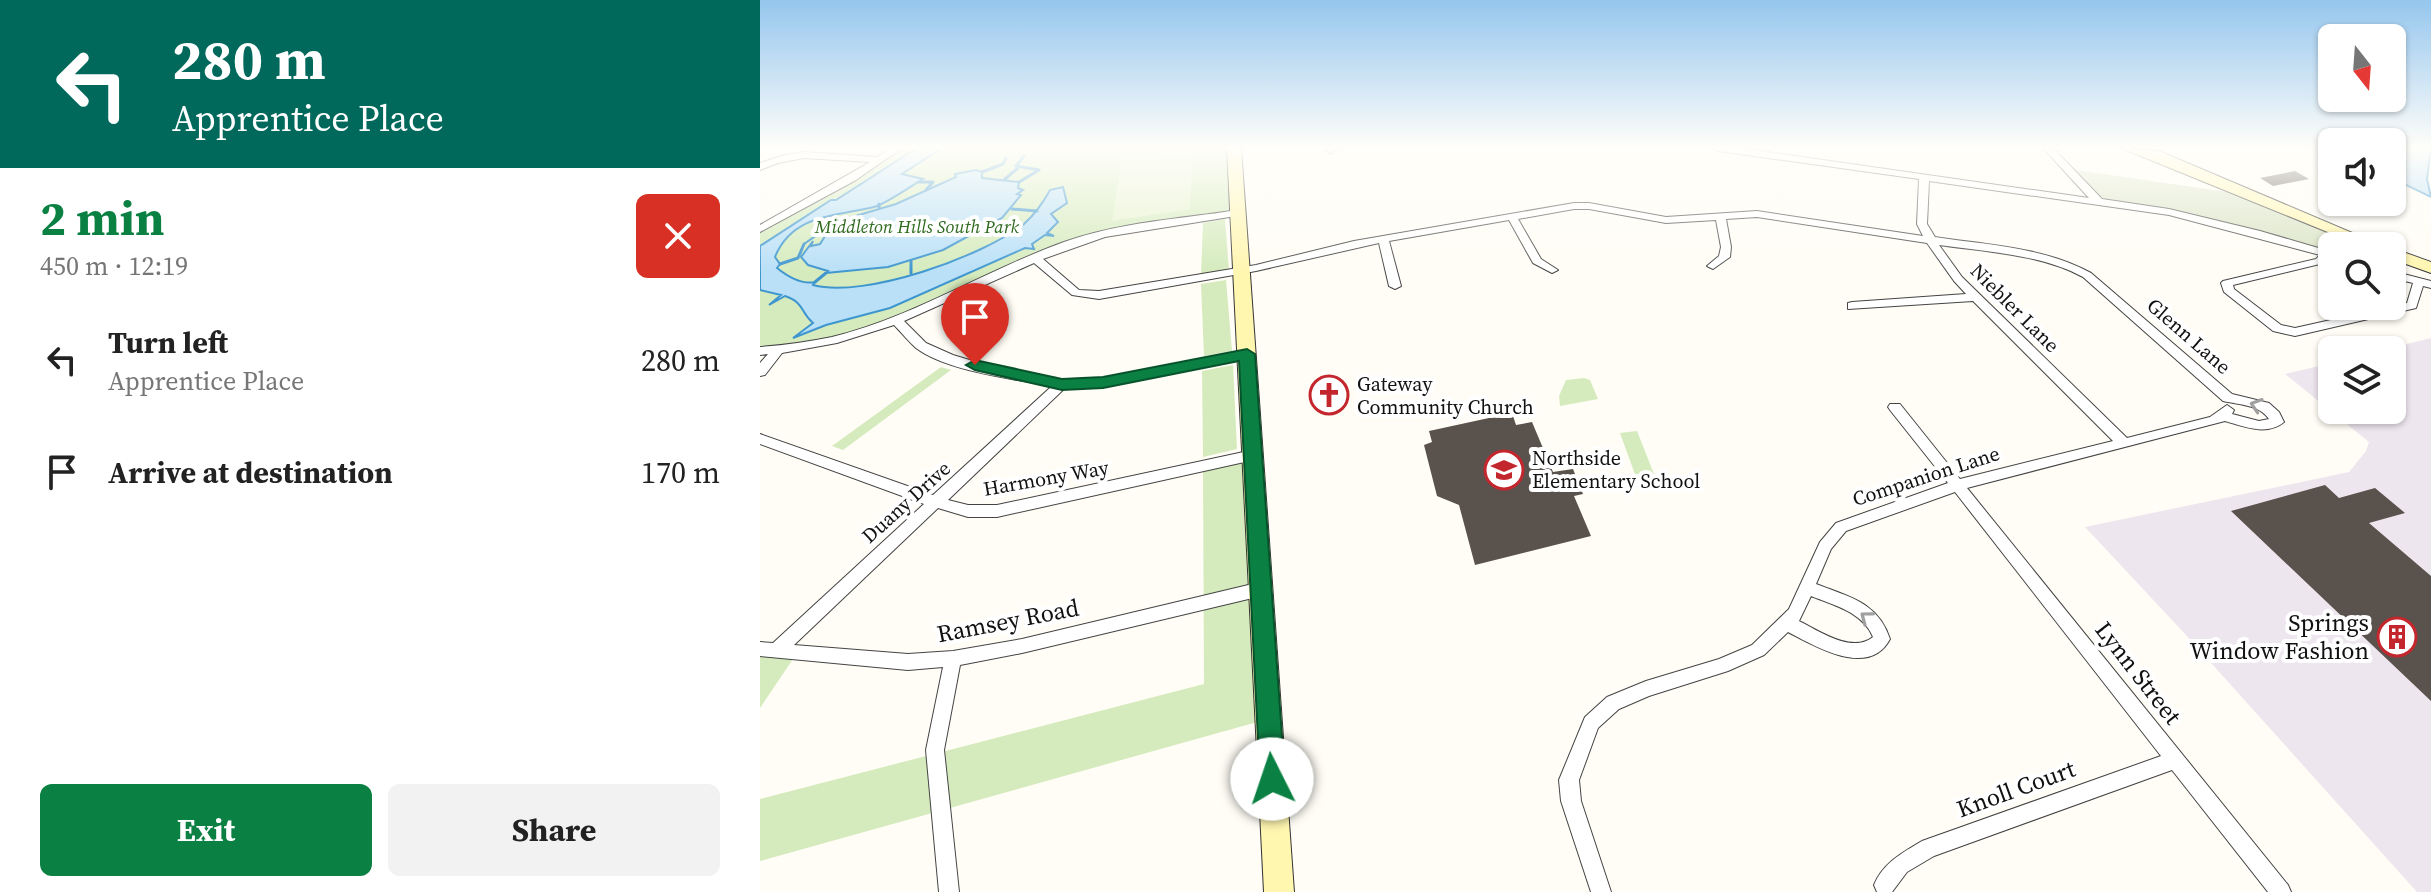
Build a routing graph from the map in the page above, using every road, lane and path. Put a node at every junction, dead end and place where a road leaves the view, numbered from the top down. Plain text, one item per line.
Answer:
1 (828, 190) edge
2 (1237, 190) edge
3 (1923, 190) edge
4 (2008, 190) edge
5 (2087, 190) edge
6 (2241, 190) edge
7 (2098, 201) junction
8 (1238, 213) junction
9 (1720, 215) junction
10 (1512, 217) junction
11 (760, 229) edge
12 (2342, 232) edge
13 (1383, 239) junction
14 (1929, 240) junction
15 (2318, 252) edge
16 (2406, 258) edge
17 (1037, 259) junction
18 (2318, 261) edge
19 (1713, 266) dead end
20 (2431, 268) edge
21 (1251, 269) junction
22 (1552, 270) dead end
23 (2425, 283) edge
24 (1395, 286) dead end
25 (1975, 297) junction
26 (1852, 306) dead end
27 (2406, 306) edge
28 (896, 320) junction
29 (2347, 320) edge
30 (760, 351) edge
31 (777, 351) junction
32 (1247, 354) junction
33 (760, 372) edge
34 (1062, 384) junction
35 (2228, 398) junction
36 (1895, 407) dead end
37 (2224, 416) junction
38 (760, 439) edge
39 (2124, 443) junction
40 (1253, 455) junction
41 (1955, 485) junction
42 (936, 502) junction
43 (1808, 588) junction
44 (1261, 589) junction
45 (1787, 623) junction
46 (768, 650) edge
47 (953, 659) junction
48 (2176, 760) junction
49 (1884, 885) dead end
50 (949, 892) edge
51 (1279, 892) edge
52 (1601, 892) edge
53 (2281, 892) edge

1 - 11 street
2 - 8 street
3 - 14 street, Niebler Lane
4 - 7 street
5 - 7 street
6 - 12 street
7 - 15 street
8 - 17 street
8 - 21 street
9 - 10 street, Glenn Lane
9 - 14 street, Glenn Lane
9 - 19 street
10 - 13 street, Glenn Lane
10 - 22 street
13 - 21 street, Glenn Lane
13 - 24 street
14 - 25 street, Niebler Lane
14 - 35 street, Glenn Lane
16 - 20 street
17 - 21 street, Glenn Lane
17 - 28 street
18 - 29 street
21 - 32 street
23 - 27 street
25 - 26 street
25 - 39 street, Niebler Lane
28 - 31 street
28 - 34 street
30 - 31 street
31 - 33 street
32 - 34 street
32 - 40 street
34 - 42 street, Duany Drive
35 - 37 street
37 -> 35 street, Glenn Lane
36 - 41 street, Lynn Street
37 - 39 street, Companion Lane
38 - 42 street, Harmony Way
39 - 41 street, Companion Lane
40 - 42 street, Harmony Way
40 - 44 street
41 - 43 street, Companion Lane
41 - 48 street, Lynn Street
42 - 46 street, Duany Drive
43 - 45 street, Companion Lane
45 -> 43 street
44 - 47 street, Ramsey Road
44 - 51 street
45 - 52 street, Companion Lane
46 - 47 street, Ramsey Road
47 - 50 street
48 - 49 street, Knoll Court
48 - 53 street, Lynn Street

